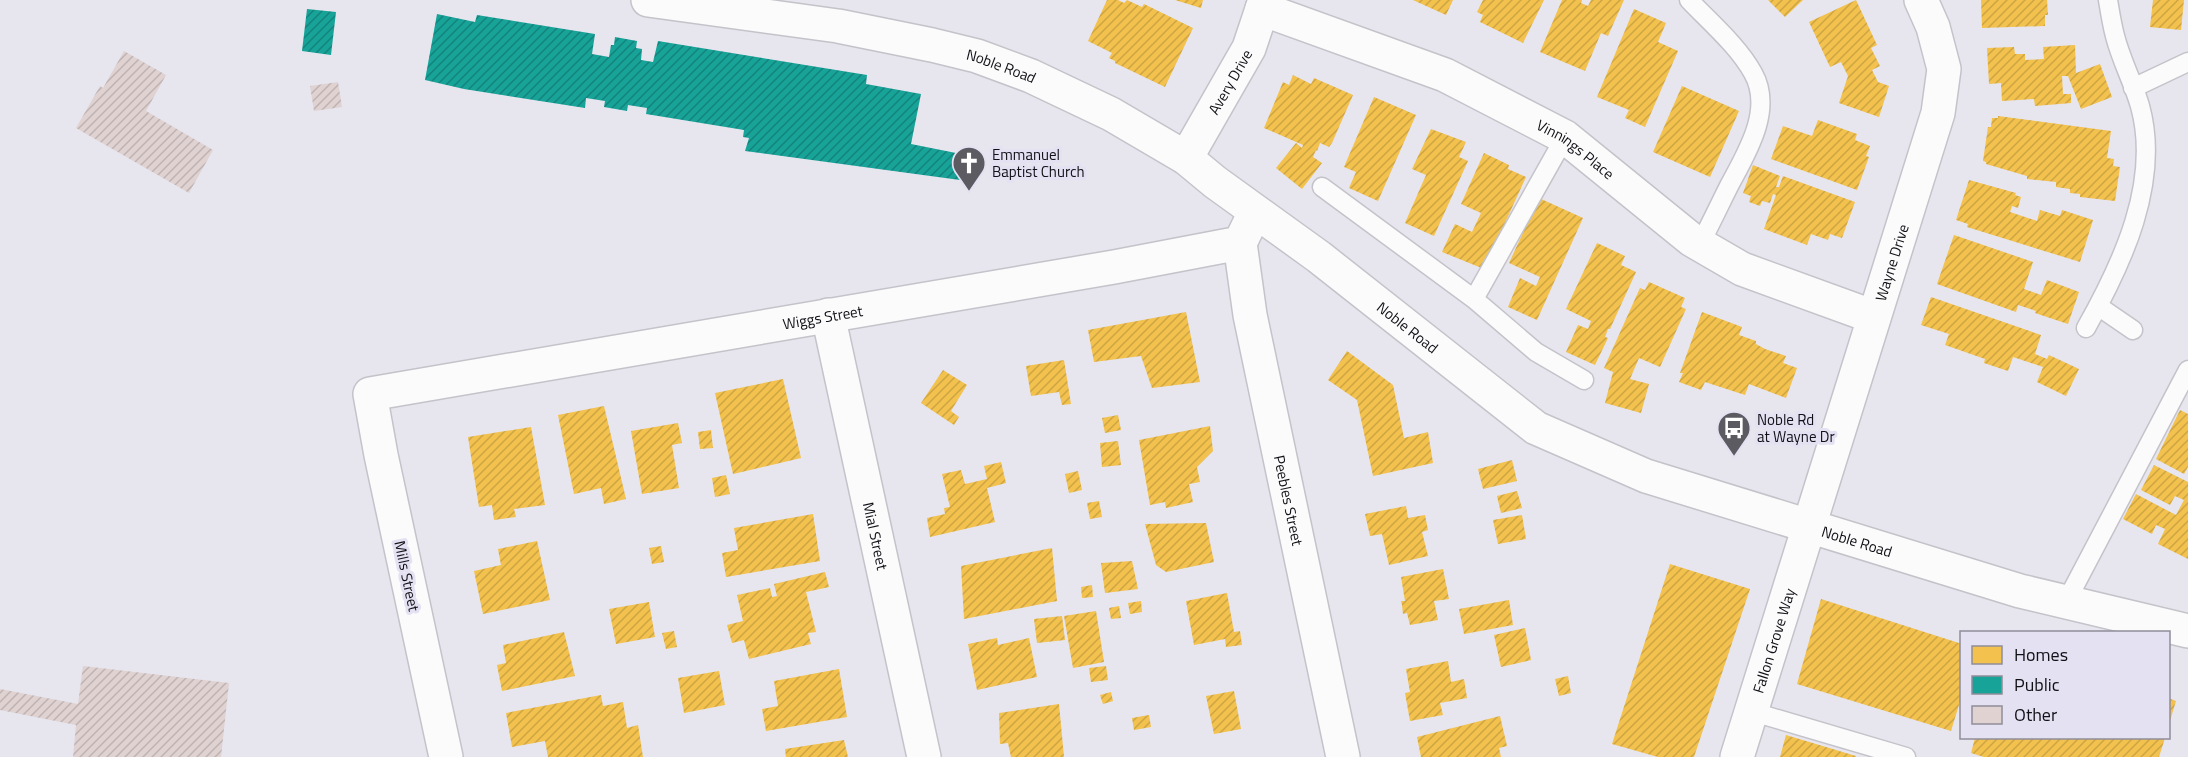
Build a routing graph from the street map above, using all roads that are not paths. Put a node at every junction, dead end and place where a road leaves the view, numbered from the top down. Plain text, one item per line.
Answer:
1 (648, 0) edge
2 (1689, 0) edge
3 (1921, 0) edge
4 (2108, 0) edge
5 (1263, 5) edge
6 (2188, 62) edge
7 (2133, 88) junction
8 (1565, 137) junction
9 (1186, 158) junction
10 (1322, 187) dead end
11 (1256, 212) junction
12 (1240, 243) junction
13 (1700, 244) junction
14 (1474, 299) junction
15 (2098, 306) junction
16 (828, 315) junction
17 (1874, 317) junction
18 (2086, 328) dead end
19 (2133, 330) dead end
20 (2188, 370) edge
21 (1584, 380) dead end
22 (370, 394) joint
23 (1808, 526) junction
24 (2066, 602) junction
25 (2188, 631) edge
26 (1750, 711) junction
27 (446, 757) edge
28 (924, 757) edge
29 (1343, 757) edge
30 (1737, 757) edge
31 (1906, 757) edge

1 - 9 street, Noble Road
2 - 13 lane
3 - 17 street, Wayne Drive
4 - 7 lane
5 - 8 street, Vinnings Place
5 - 9 street, Avery Drive
6 - 7 lane
7 - 15 lane
8 - 13 street, Vinnings Place
8 - 14 lane
9 - 11 street, Noble Road
10 - 14 lane
11 - 12 street
11 - 23 street, Noble Road
12 - 16 street, Wiggs Street
12 - 29 street, Peebles Street
13 - 17 street, Vinnings Place
14 - 21 lane
15 - 18 lane
15 - 19 lane
16 - 22 street, Wiggs Street
16 - 28 street, Mial Street
17 - 23 street, Wayne Drive
20 - 24 lane
22 - 27 street, Mills Street
23 - 24 street, Noble Road
23 - 26 street, Fallon Grove Way
24 - 25 street, Noble Road
26 - 30 street, Fallon Grove Way
26 - 31 lane

